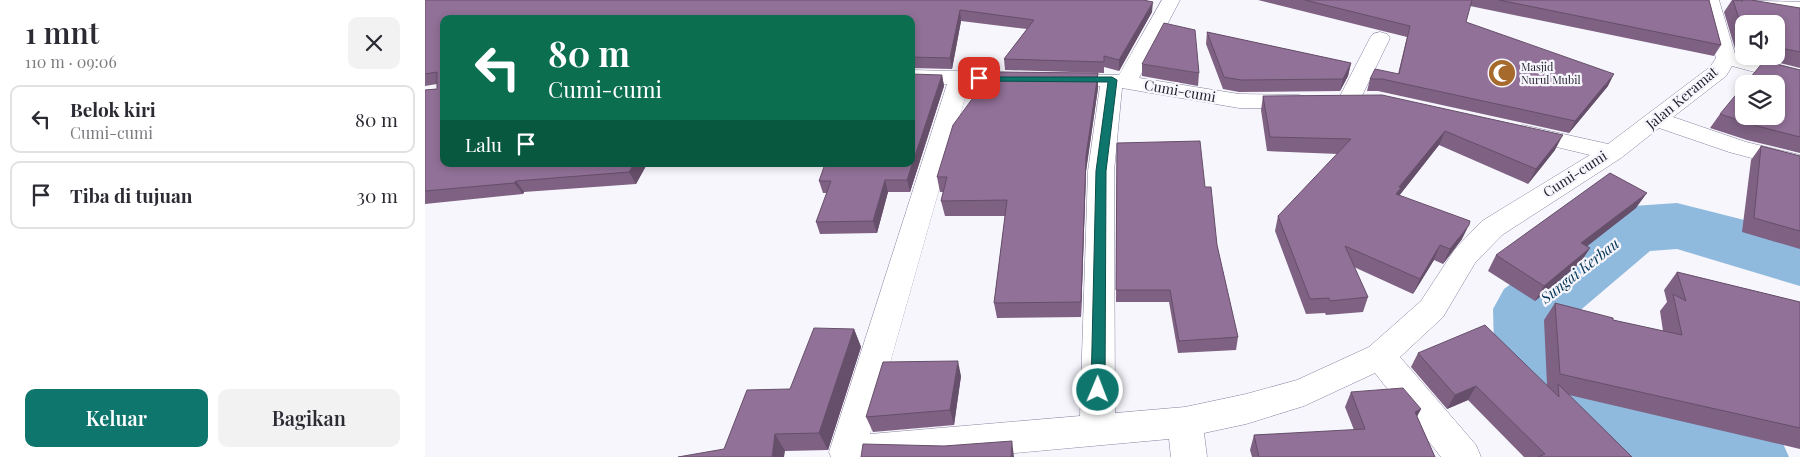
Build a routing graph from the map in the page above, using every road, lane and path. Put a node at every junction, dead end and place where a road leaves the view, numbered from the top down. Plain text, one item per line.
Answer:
1 (1709, 0) edge
2 (1742, 0) edge
3 (1162, 4) edge
4 (1800, 8) edge
5 (1381, 38) dead end
6 (1726, 58) junction
7 (1800, 77) edge
8 (915, 78) edge
9 (960, 78) junction
10 (1119, 81) junction
11 (1349, 100) junction
12 (1378, 100) edge
13 (1657, 120) junction
14 (1498, 126) edge
15 (1612, 153) junction
16 (1800, 163) edge
17 (1380, 356) junction
18 (1185, 422) junction
19 (1097, 430) junction
20 (846, 455) edge
21 (1189, 457) edge
22 (1463, 457) edge

1 - 6 street, Jalan Keramat
2 - 4 street
3 - 10 street
5 - 11 street
6 - 7 street
6 - 13 street, Jalan Keramat
8 - 9 street, Cumi-cumi
9 - 10 street, Cumi-cumi
9 - 20 street
10 - 11 street, Cumi-cumi
10 - 19 street
11 - 12 street, Cumi-cumi
13 - 15 street, Jalan Keramat
13 - 16 street
14 - 15 street, Cumi-cumi
15 - 17 street, Cumi-cumi
17 - 18 street, Cumi-cumi
17 - 22 street
18 - 19 street, Cumi-cumi
18 - 21 street
19 - 20 street, Cumi-cumi

